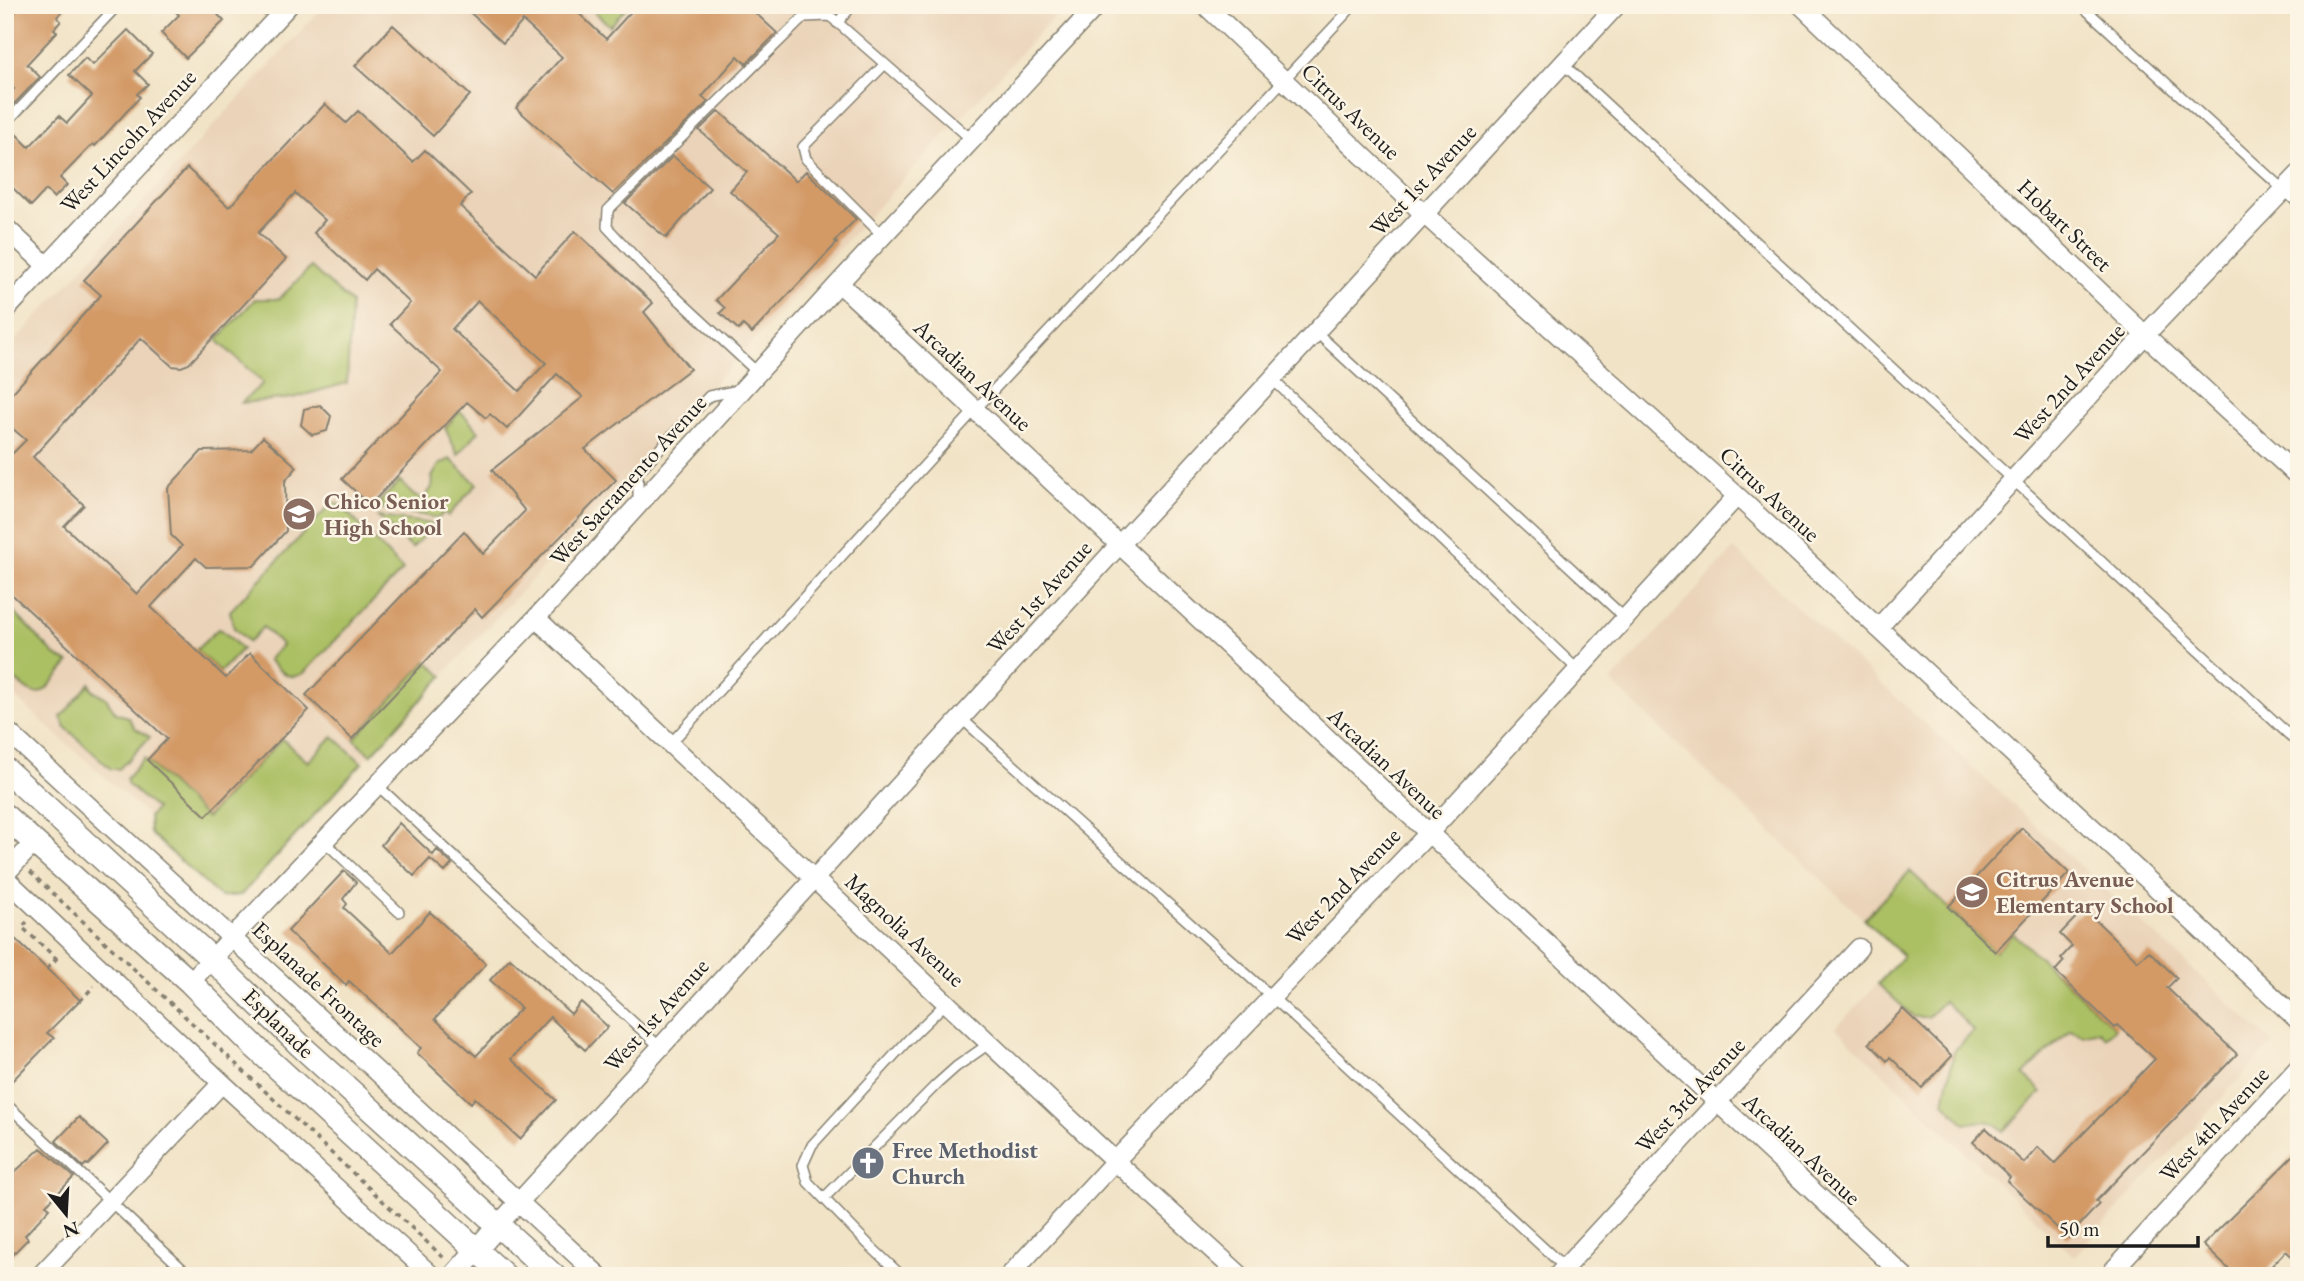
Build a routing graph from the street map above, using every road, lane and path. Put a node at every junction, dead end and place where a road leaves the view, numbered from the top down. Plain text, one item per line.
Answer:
1 (118, 5) edge
2 (289, 5) edge
3 (853, 5) edge
4 (1097, 5) edge
5 (1205, 5) edge
6 (1354, 5) edge
7 (1617, 5) edge
8 (1801, 5) edge
9 (2081, 5) edge
10 (834, 20) junction
11 (885, 64) junction
12 (1563, 64) junction
13 (1284, 80) junction
14 (5, 124) edge
15 (972, 140) junction
16 (2299, 174) edge
17 (2284, 190) junction
18 (2299, 204) edge
19 (1424, 214) junction
20 (5, 227) edge
21 (883, 236) junction
22 (46, 265) junction
23 (839, 284) junction
24 (5, 311) edge
25 (1316, 332) junction
26 (2145, 335) junction
27 (758, 373) junction
28 (1272, 379) junction
29 (975, 410) junction
30 (2299, 477) edge
31 (2015, 479) junction
32 (1737, 496) junction
33 (1119, 545) junction
34 (536, 618) junction
35 (1625, 618) junction
36 (1878, 628) junction
37 (1578, 670) junction
38 (961, 718) junction
39 (5, 729) edge
40 (670, 744) junction
41 (2299, 744) edge
42 (5, 769) edge
43 (377, 785) junction
44 (5, 816) edge
45 (1428, 834) junction
46 (324, 841) junction
47 (34, 843) junction
48 (9, 871) edge
49 (814, 878) junction
50 (399, 912) dead end
51 (22, 927) dead end
52 (5, 934) edge
53 (232, 937) junction
54 (5, 944) edge
55 (1859, 948) dead end
56 (212, 959) junction
57 (47, 969) dead end
58 (98, 982) dead end
59 (190, 982) junction
60 (1272, 996) junction
61 (80, 1001) dead end
62 (946, 1003) junction
63 (2299, 1021) edge
64 (990, 1043) junction
65 (660, 1047) junction
66 (2299, 1067) edge
67 (222, 1083) junction
68 (1716, 1102) junction
69 (5, 1103) edge
70 (1115, 1161) junction
71 (825, 1197) junction
72 (518, 1201) junction
73 (110, 1202) junction
74 (499, 1224) junction
75 (477, 1250) junction
76 (456, 1273) edge
77 (1565, 1273) edge
78 (40, 1276) edge
79 (190, 1276) edge
80 (432, 1276) edge
81 (505, 1276) edge
82 (554, 1276) edge
83 (599, 1276) edge
84 (902, 1276) edge
85 (1009, 1276) edge
86 (1241, 1276) edge
87 (1903, 1276) edge
88 (2108, 1276) edge

1 - 14 lane
2 - 22 street, West Lincoln Avenue
3 - 10 lane
4 - 15 street, West Sacramento Avenue
5 - 13 street, Citrus Avenue
6 - 13 lane
7 - 12 street, West 1st Avenue
8 - 26 street, Hobart Street
9 - 17 lane
10 - 11 lane
10 - 27 lane
11 - 15 lane
11 - 21 lane
12 - 19 street, West 1st Avenue
12 - 31 lane
13 - 19 street, Citrus Avenue
13 - 29 lane
15 - 21 street, West Sacramento Avenue
16 - 17 street, West 2nd Avenue
17 - 18 lane
17 - 26 street, West 2nd Avenue
19 - 25 street, West 1st Avenue
19 - 32 street, Citrus Avenue
20 - 22 street
21 - 23 street, West Sacramento Avenue
22 - 24 street, West Lincoln Avenue
23 - 27 street, West Sacramento Avenue
23 - 29 street, Arcadian Avenue
25 - 28 street, West 1st Avenue
25 - 35 lane
26 - 30 street, Hobart Street
26 - 31 street, West 2nd Avenue
27 - 34 street, West Sacramento Avenue
28 - 33 street, West 1st Avenue
28 - 37 lane
29 - 33 street, Arcadian Avenue
29 - 40 lane
31 - 36 street, West 2nd Avenue
31 - 41 lane
32 - 35 street, West 2nd Avenue
32 - 36 street, Citrus Avenue
33 - 38 street, West 1st Avenue
33 - 45 street, Arcadian Avenue
34 - 40 street, Magnolia Avenue
34 - 43 street, West Sacramento Avenue
35 - 37 street, West 2nd Avenue
36 - 63 street, Citrus Avenue
37 - 45 street, West 2nd Avenue
38 - 49 street, West 1st Avenue
38 - 60 lane
39 - 53 street, Esplanade Frontage
40 - 49 street, Magnolia Avenue
42 - 56 main road, Esplanade
43 - 46 street, West Sacramento Avenue
43 - 65 lane
44 - 47 main road, Esplanade
45 - 60 street, West 2nd Avenue
45 - 68 street, Arcadian Avenue
46 - 50 lane
46 - 53 street, West Sacramento Avenue
47 - 48 street
47 - 59 main road, Esplanade
48 - 67 street
48 - 76 path
49 - 62 street, Magnolia Avenue
49 - 65 street, West 1st Avenue
51 - 57 path
52 - 54 path
53 - 56 street, West Sacramento Avenue
53 - 72 street, Esplanade Frontage
55 - 68 street, West 3rd Avenue
56 - 59 street, West Sacramento Avenue
56 - 74 main road, Esplanade
58 - 61 path
59 - 75 main road, Esplanade
60 - 70 street, West 2nd Avenue
60 - 77 lane
62 - 64 street, Magnolia Avenue
62 - 71 lane
64 - 70 street, Magnolia Avenue
64 - 71 lane
65 - 72 street, West 1st Avenue
66 - 88 street, West 4th Avenue
67 - 73 street
67 - 80 street
68 - 77 street, West 3rd Avenue
68 - 87 street, Arcadian Avenue
69 - 73 lane
70 - 85 street, West 2nd Avenue
70 - 86 street, Magnolia Avenue
71 - 84 lane
72 - 74 street, West 1st Avenue
72 - 83 street, Esplanade Frontage
73 - 78 street
73 - 79 lane
74 - 75 street
74 - 82 main road, Esplanade
75 - 76 street
75 - 81 main road, Esplanade

